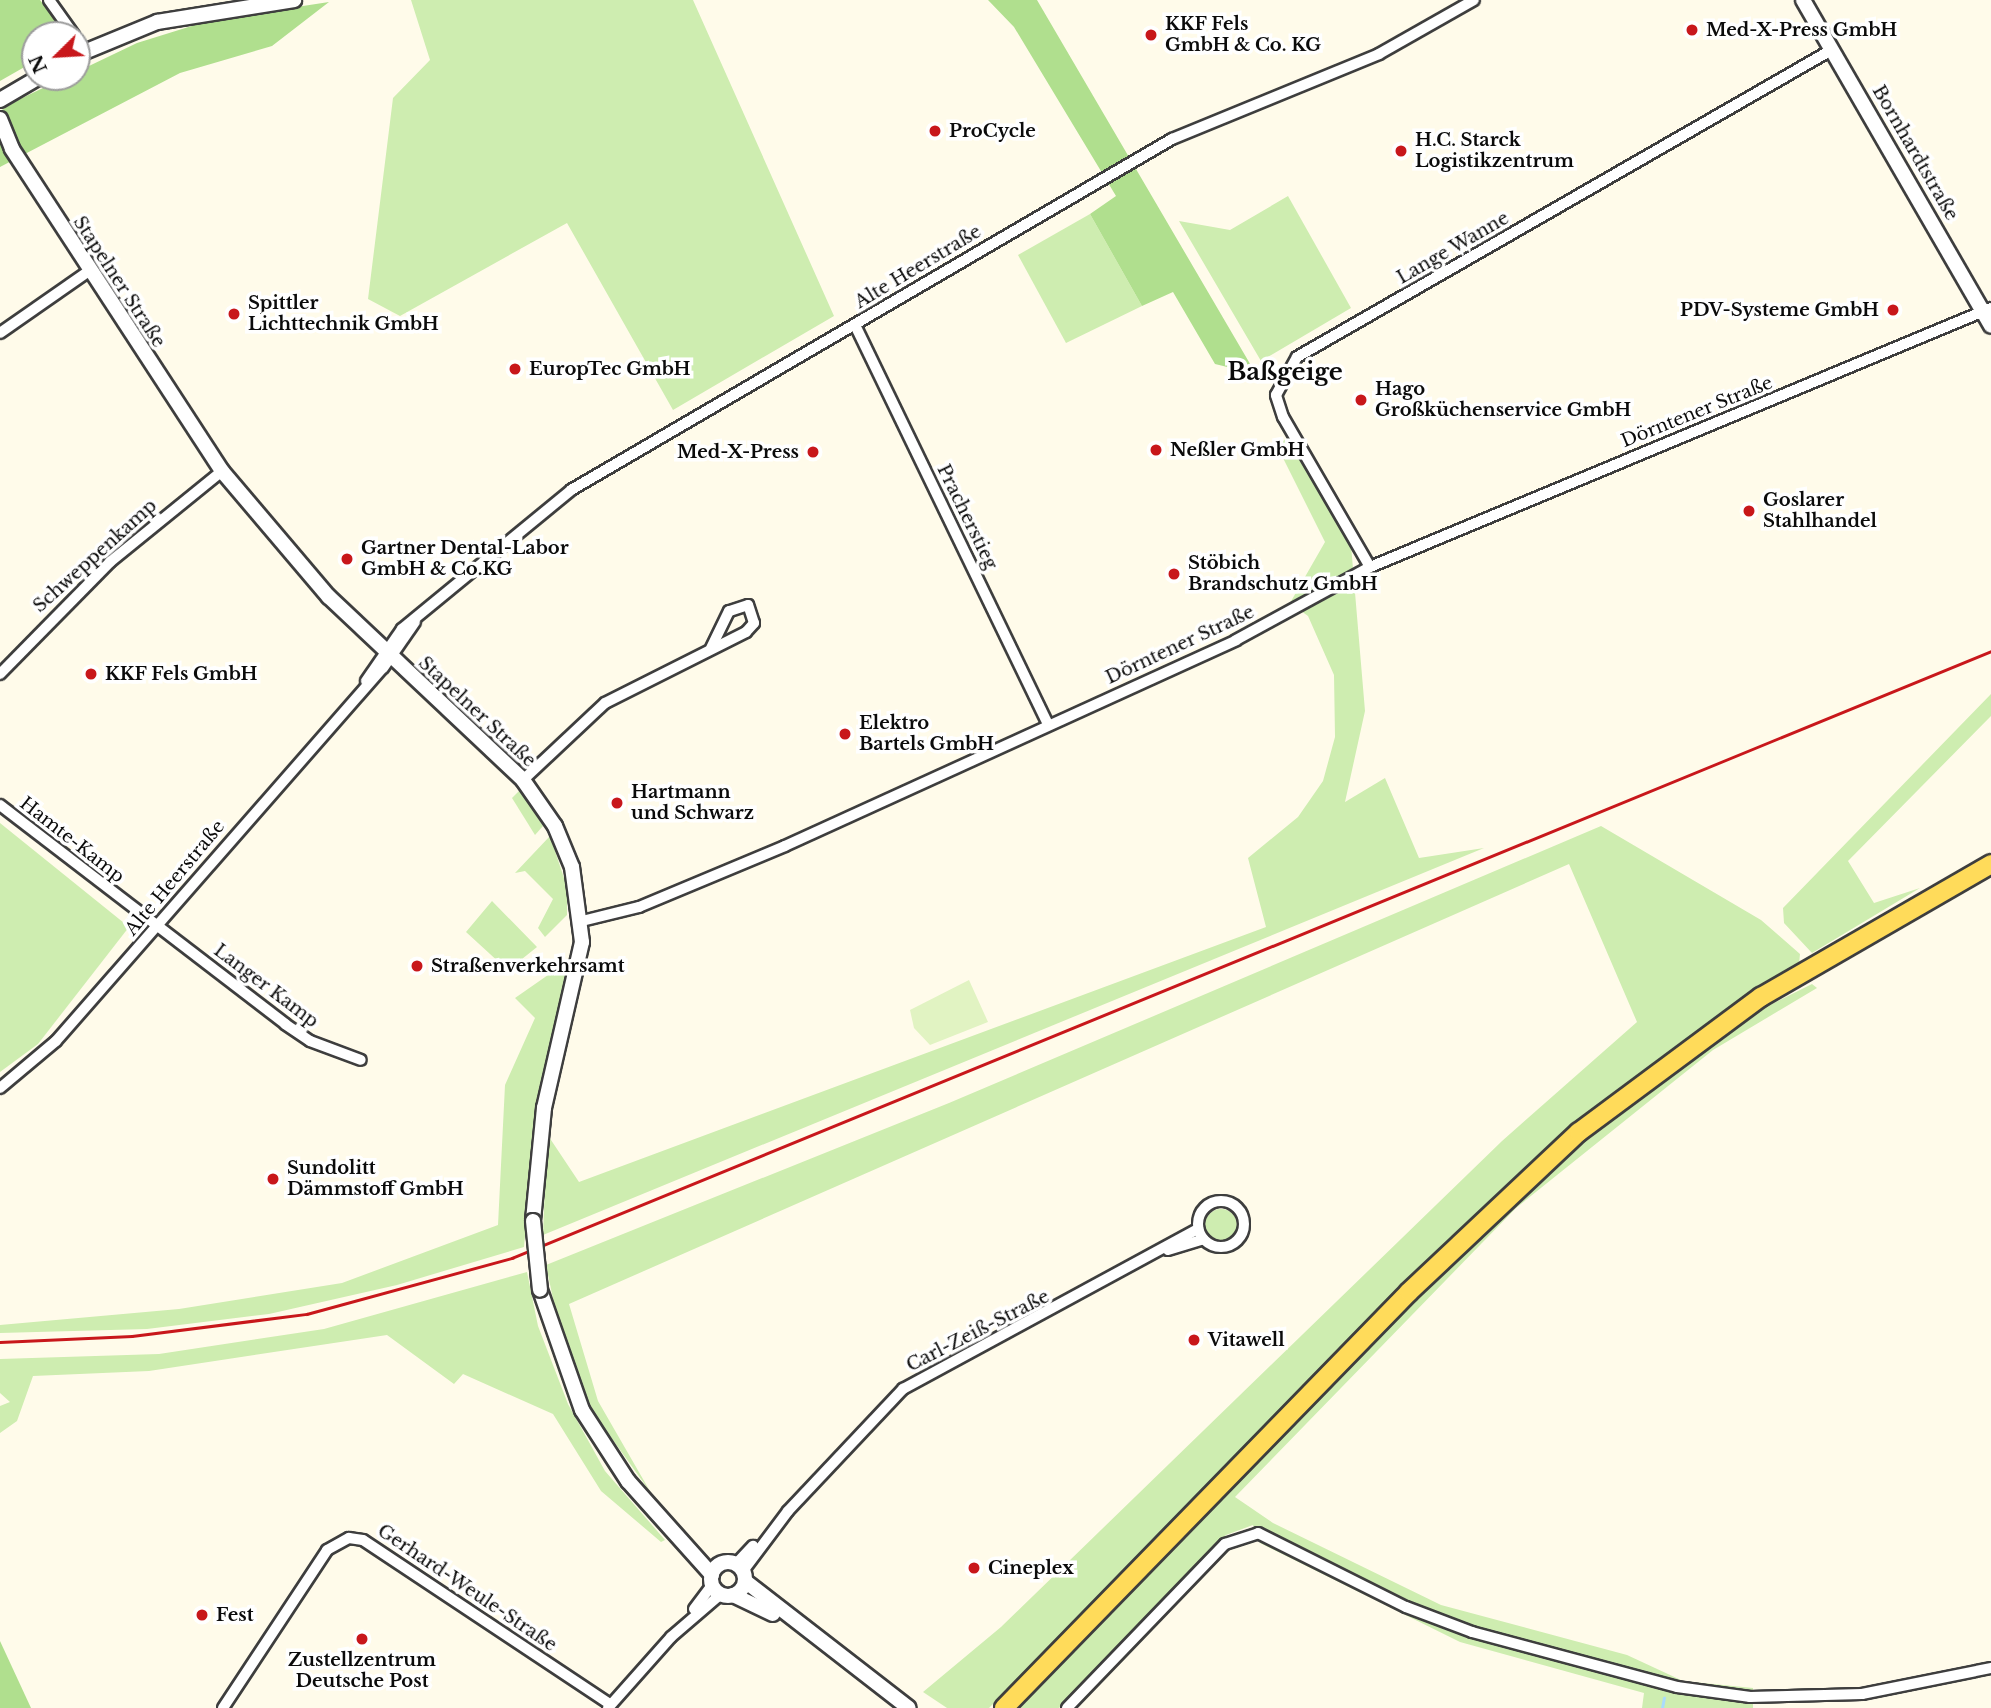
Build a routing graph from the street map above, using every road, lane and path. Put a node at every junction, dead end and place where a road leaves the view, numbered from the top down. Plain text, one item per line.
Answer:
1 (49, 0) edge
2 (294, 0) edge
3 (1474, 0) edge
4 (1803, 0) edge
5 (64, 21) edge
6 (91, 45) edge
7 (1833, 49) junction
8 (21, 88) edge
9 (0, 100) edge
10 (0, 119) edge
11 (6, 145) edge
12 (89, 271) junction
13 (1988, 310) edge
14 (855, 325) junction
15 (1991, 326) edge
16 (0, 334) edge
17 (222, 471) junction
18 (1370, 566) junction
19 (711, 648) junction
20 (387, 654) junction
21 (0, 674) edge
22 (1048, 724) junction
23 (523, 780) junction
24 (0, 805) edge
25 (1991, 864) edge
26 (582, 921) junction
27 (158, 925) junction
28 (361, 1060) dead end
29 (0, 1088) edge
30 (1201, 1234) dead end
31 (728, 1578) junction
32 (1991, 1668) edge
33 (609, 1706) edge
34 (223, 1708) edge
35 (909, 1708) edge
36 (1004, 1708) edge
37 (1067, 1708) edge

1 - 5 street
2 - 6 street
3 - 14 street, Alte Heerstraße
4 - 7 street, Bornhardtstraße
7 - 13 street, Bornhardtstraße
7 - 18 street, Lange Wanne
8 - 9 street
10 - 11 street, Stapelner Straße
11 - 12 street, Stapelner Straße
12 - 16 street
12 - 17 street, Stapelner Straße
13 - 15 street, Bornhardtstraße
13 - 18 street, Dörntener Straße
14 - 20 street, Alte Heerstraße
14 - 22 street, Pracherstieg
17 - 20 street, Stapelner Straße
17 - 21 street, Schweppenkamp
18 - 22 street, Dörntener Straße
19 - 19 street
19 - 23 street
20 - 23 street, Stapelner Straße
20 - 27 street, Alte Heerstraße
22 - 26 street, Dörntener Straße
23 - 26 street, Stapelner Straße
24 - 27 street, Hamte-Kamp
25 - 36 main road
26 - 31 street, Stapelner Straße, bridge
27 - 28 street, Langer Kamp
27 - 29 street, Alte Heerstraße
30 - 31 street, Carl-Zeiß-Straße
31 - 33 street, Gerhard-Weule-Straße
31 - 35 street, Stapelner Straße
32 - 37 street
33 - 34 street, Gerhard-Weule-Straße

